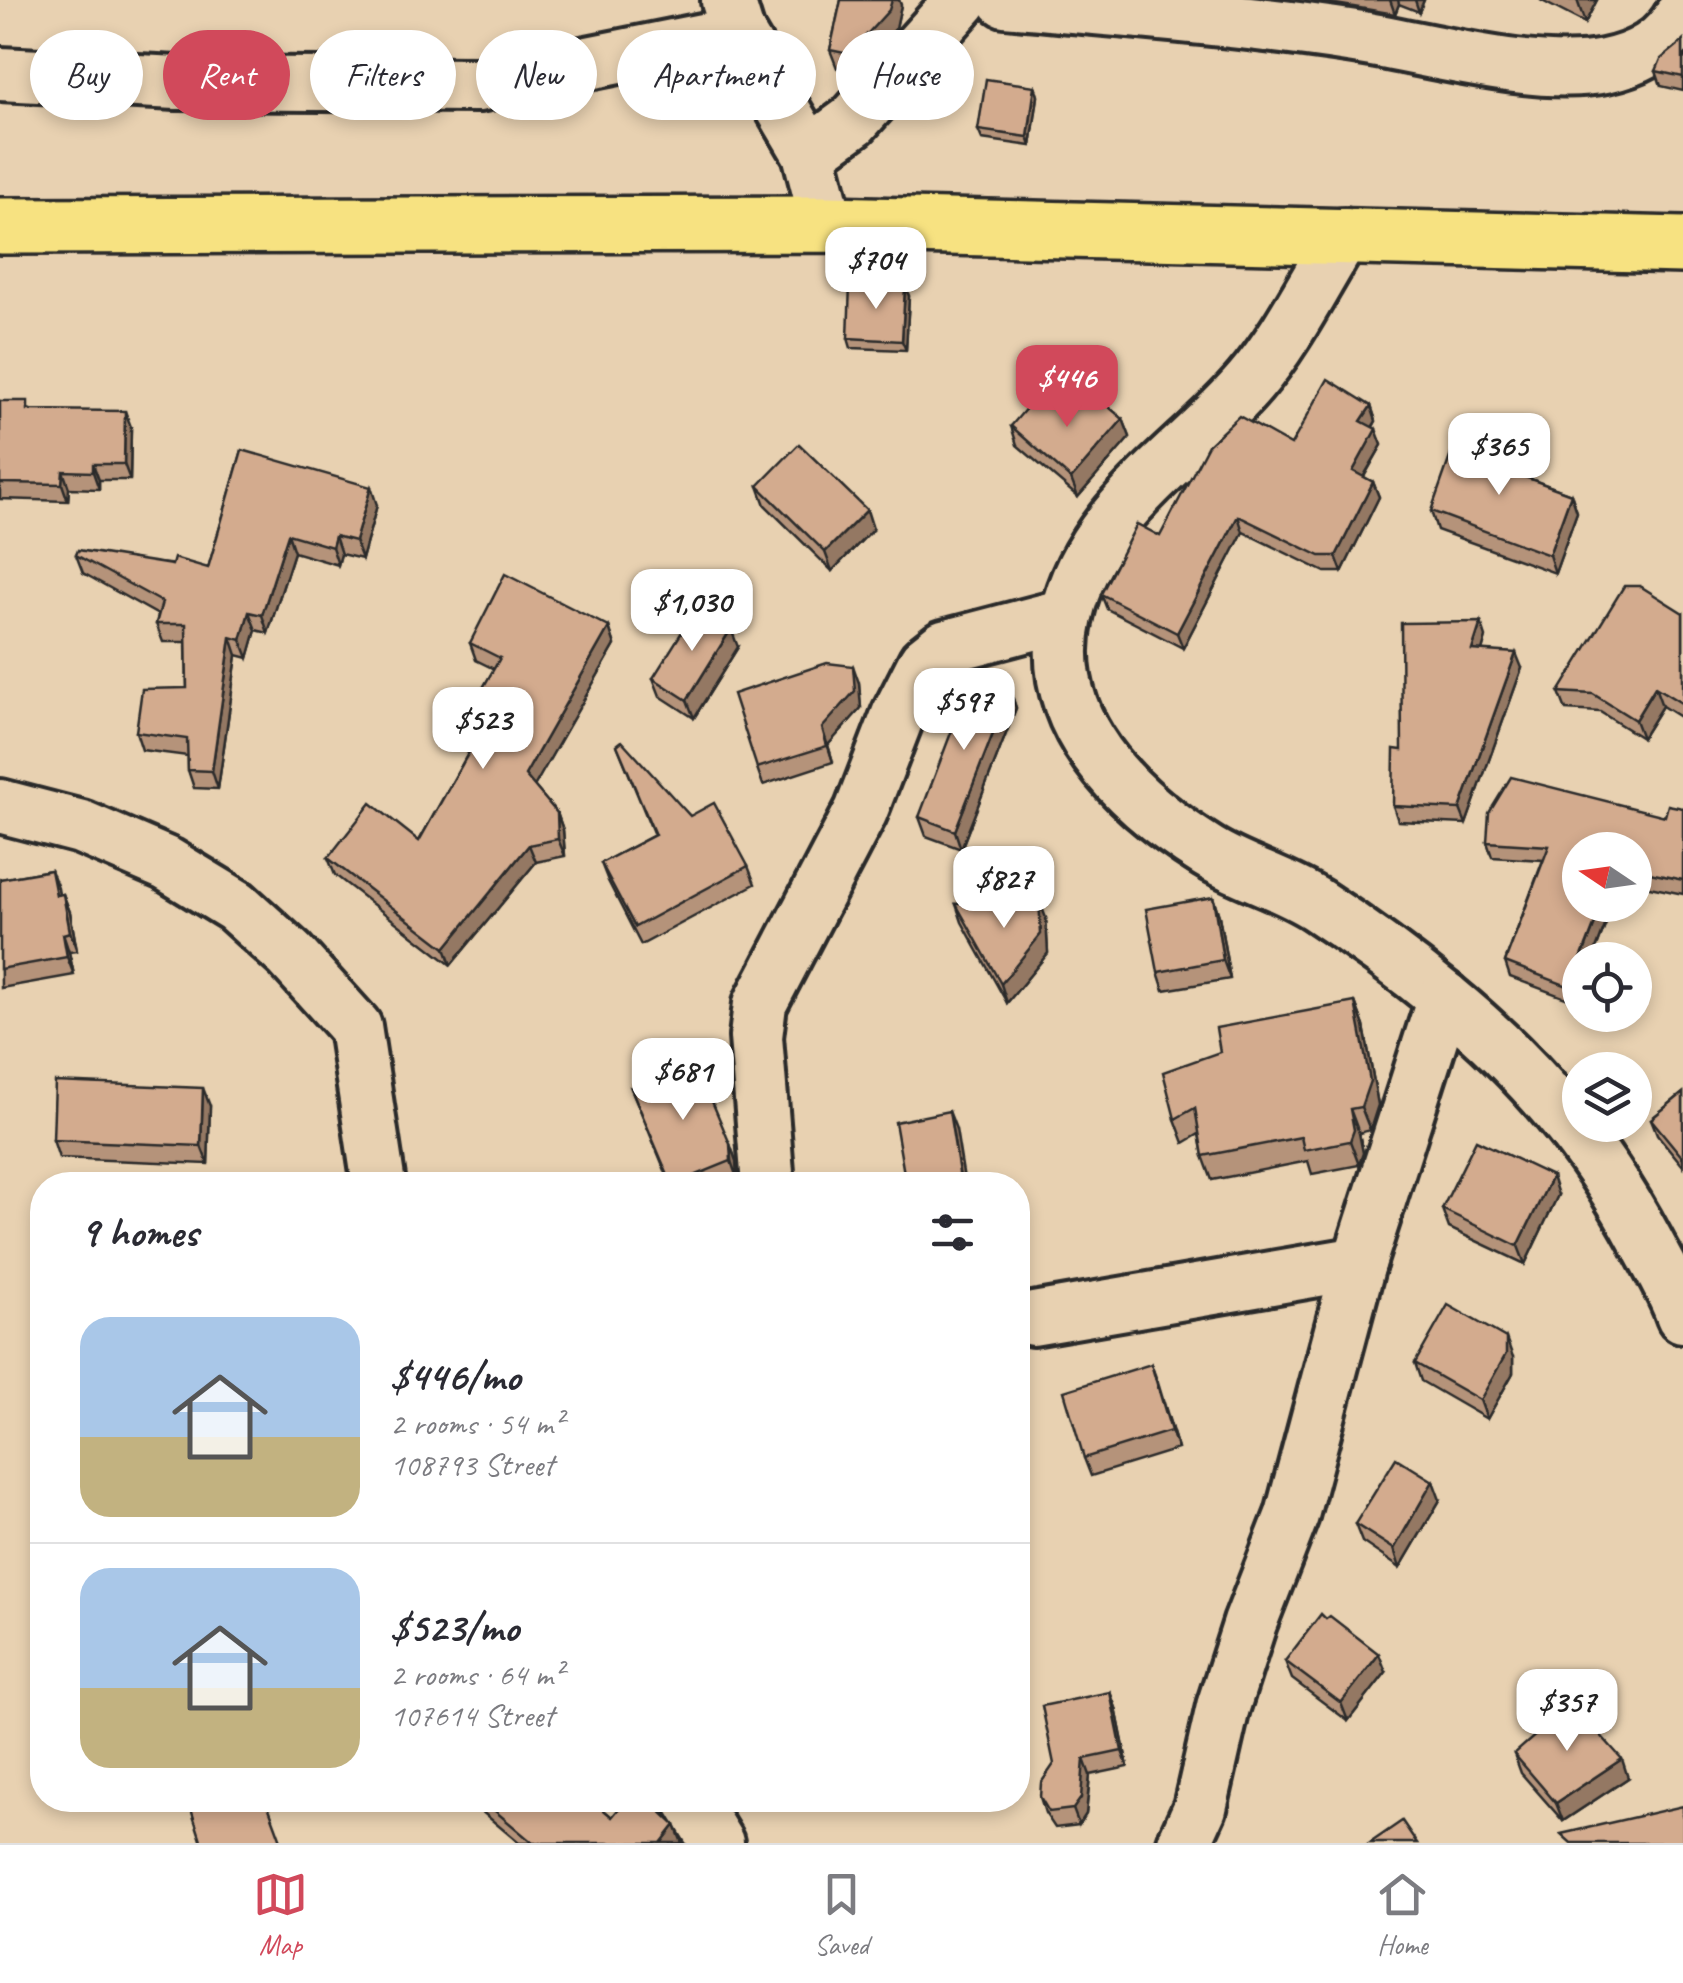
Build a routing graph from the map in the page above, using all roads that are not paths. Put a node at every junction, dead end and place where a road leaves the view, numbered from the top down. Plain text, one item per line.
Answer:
1 (962, 0) edge
2 (1006, 0) edge
3 (1683, 12) edge
4 (733, 16) edge
5 (0, 74) edge
6 (809, 153) junction
7 (827, 224) junction
8 (0, 226) edge
9 (1344, 235) junction
10 (1683, 245) edge
11 (1066, 615) junction
12 (0, 806) edge
13 (1444, 998) junction
14 (378, 1172) edge
15 (767, 1172) edge
16 (1359, 1263) junction
17 (1683, 1316) edge
18 (1033, 1319) dead end
19 (698, 1812) edge
20 (717, 1843) edge
21 (1184, 1843) edge

1 - 6 street
2 - 3 street
4 - 5 street
4 - 6 street
6 - 7 street
7 - 8 main road
7 - 9 main road
9 - 10 main road
9 - 11 street
11 - 13 street
11 - 15 street
12 - 14 street
13 - 16 street
13 - 17 street
16 - 18 street
16 - 21 street
19 - 20 street

